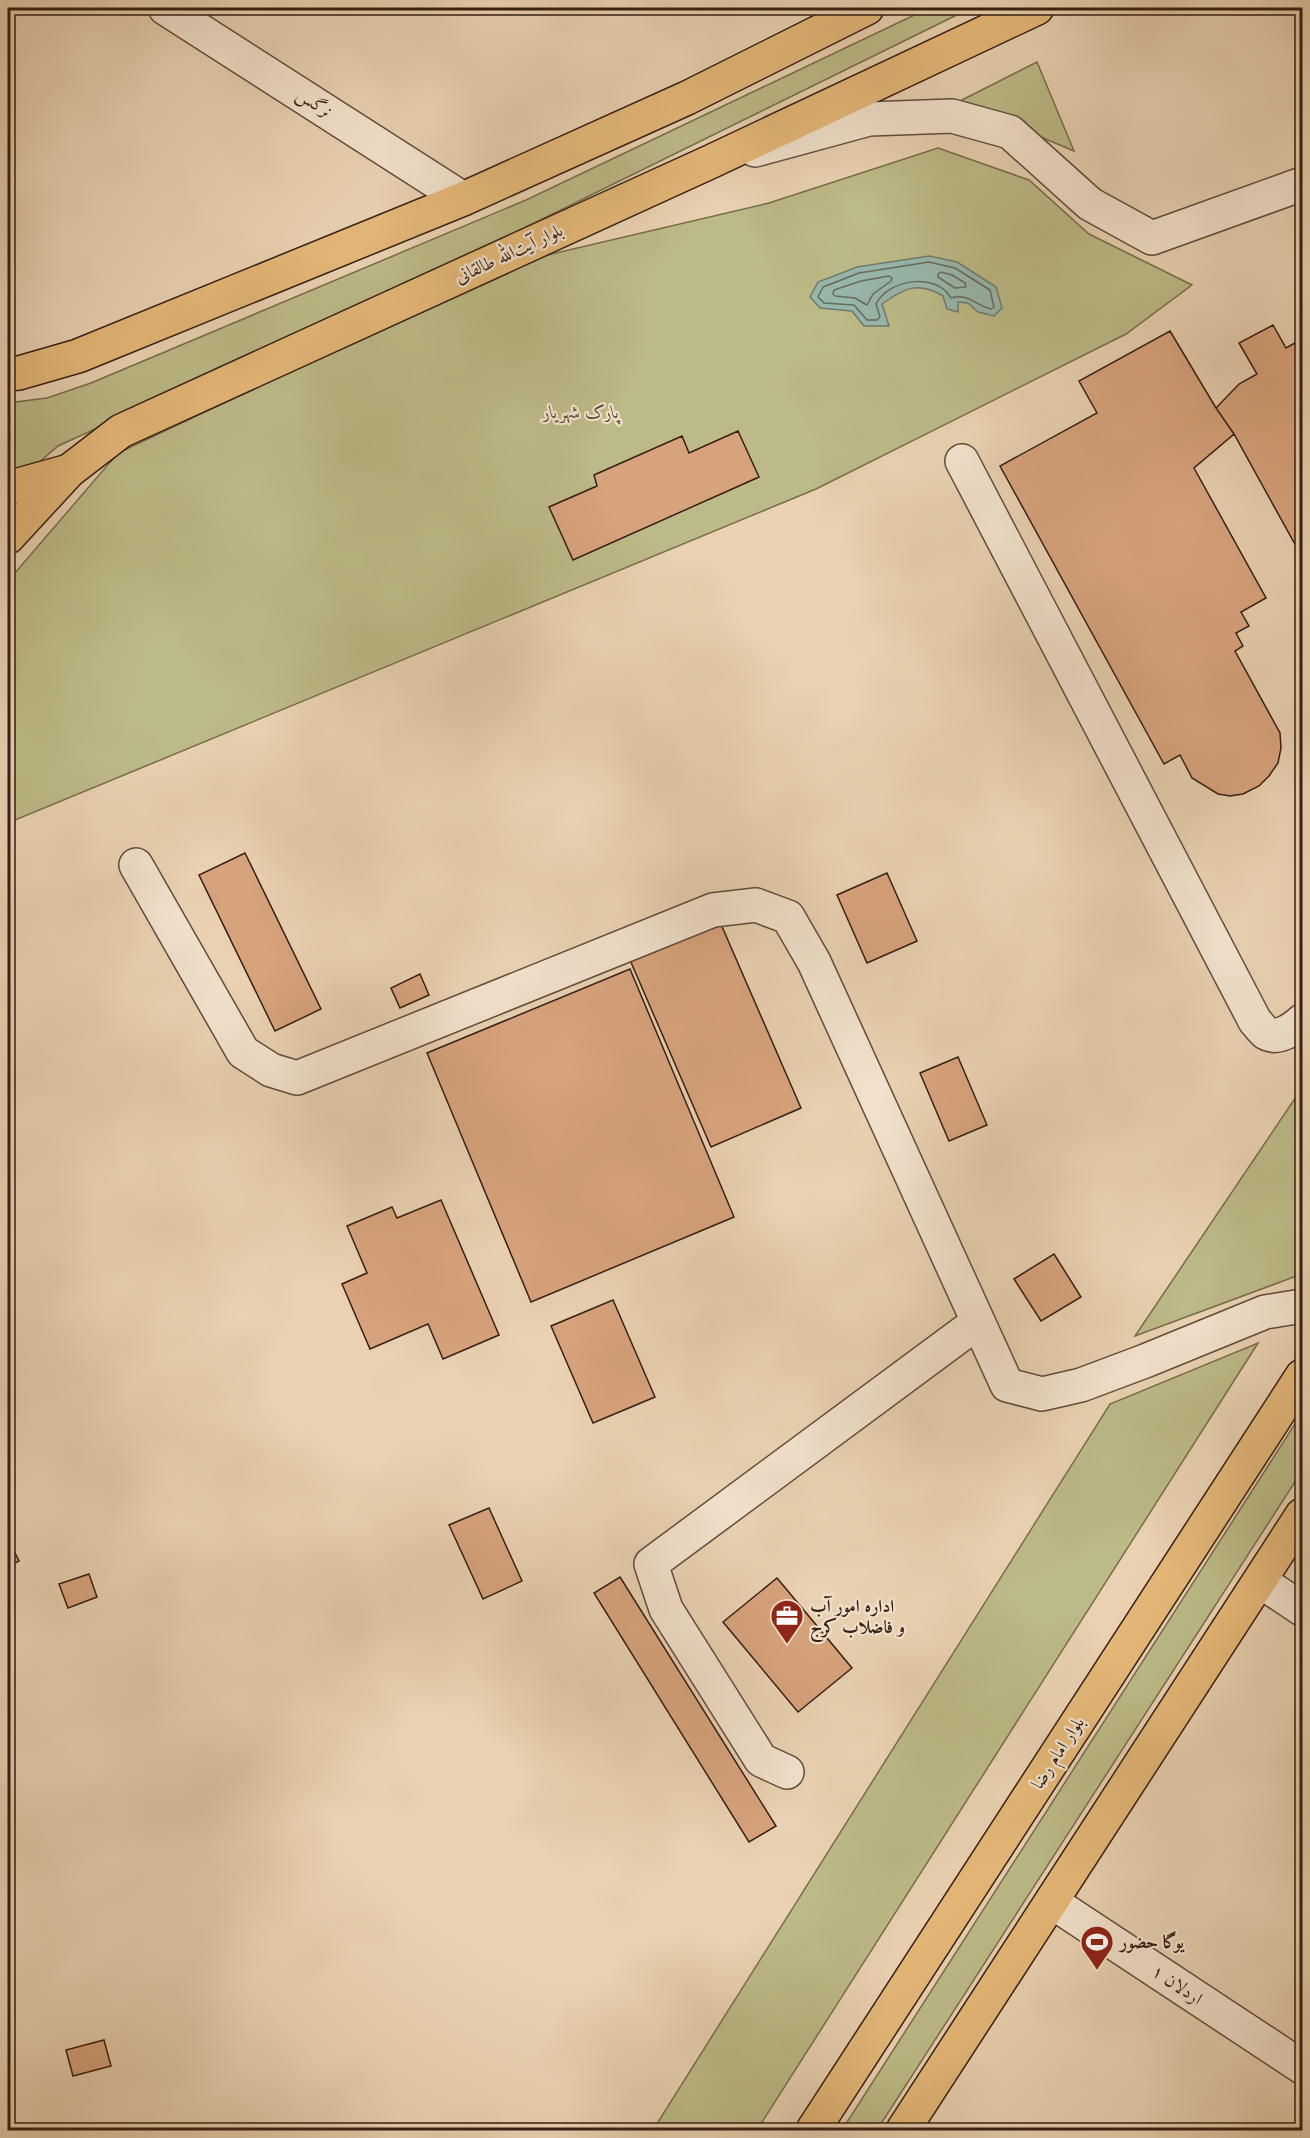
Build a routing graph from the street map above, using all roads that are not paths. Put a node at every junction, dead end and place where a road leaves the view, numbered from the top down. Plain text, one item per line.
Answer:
1 (165, 8) edge
2 (867, 8) edge
3 (1037, 8) edge
4 (710, 162) junction
5 (1302, 184) edge
6 (463, 199) junction
7 (11, 376) edge
8 (963, 461) dead end
9 (69, 471) junction
10 (8, 488) edge
11 (8, 537) edge
12 (136, 865) dead end
13 (1302, 1021) edge
14 (1302, 1306) edge
15 (978, 1322) junction
16 (1302, 1376) edge
17 (1302, 1515) edge
18 (1260, 1581) junction
19 (1302, 1609) edge
20 (787, 1772) dead end
21 (1052, 1902) junction
22 (1302, 2067) edge
23 (813, 2130) edge
24 (903, 2130) edge

1 - 6 street, نرگس
2 - 6 main road
3 - 4 main road, بلوار آیت‌الله طالقانی
4 - 5 street
4 - 9 main road, بلوار آیت‌الله طالقانی
6 - 7 main road
8 - 13 street
9 - 10 main road
9 - 11 main road, بلوار آیت‌الله طالقانی
12 - 15 street
14 - 15 street
15 - 20 street
16 - 23 main road, بلوار امام رضا
17 - 18 main road
18 - 19 street
18 - 21 main road
21 - 22 street, اردلان ۱
21 - 24 main road

